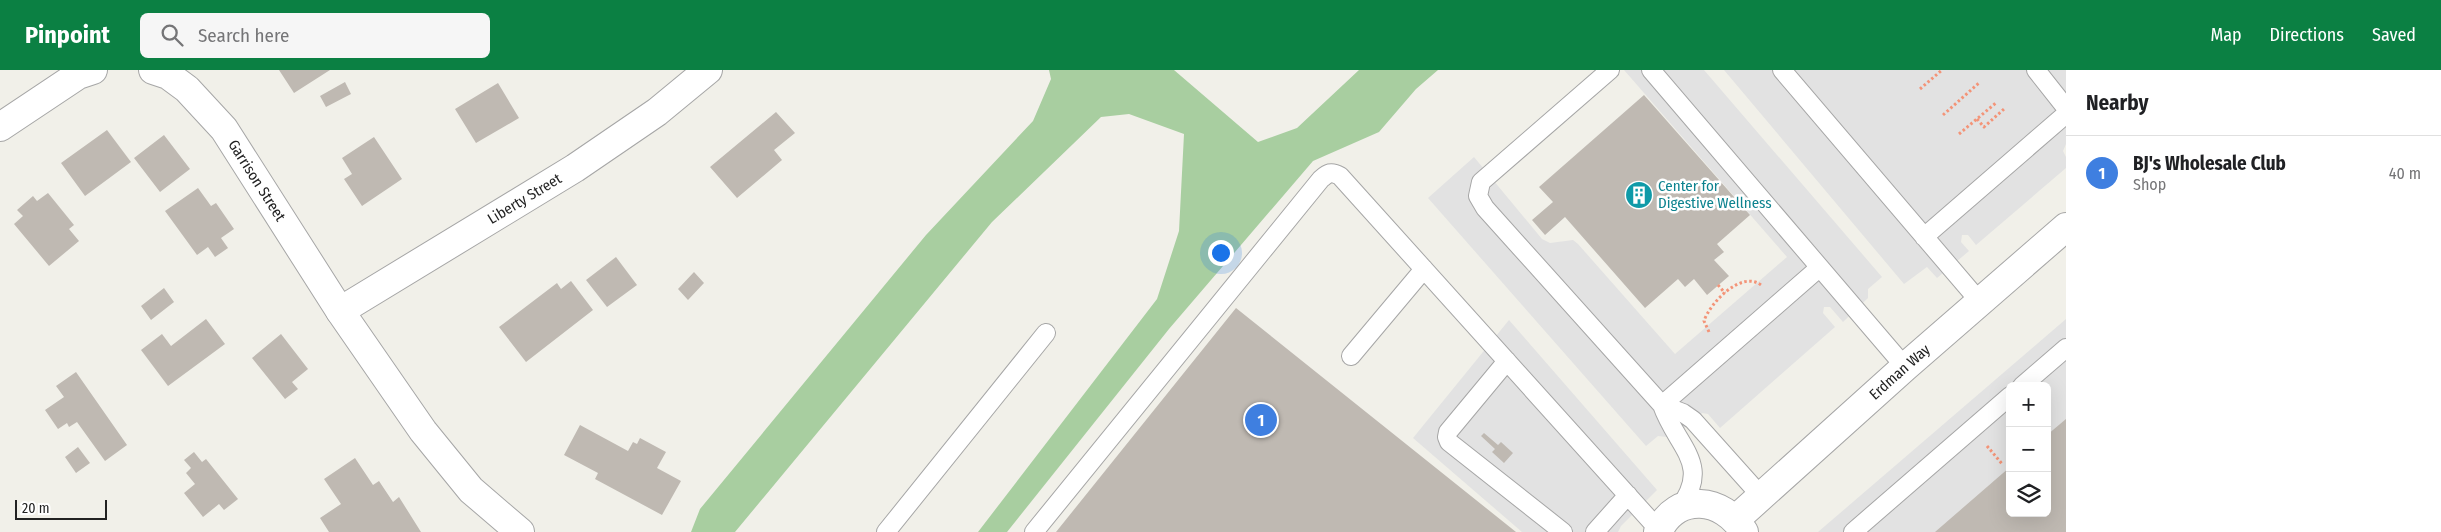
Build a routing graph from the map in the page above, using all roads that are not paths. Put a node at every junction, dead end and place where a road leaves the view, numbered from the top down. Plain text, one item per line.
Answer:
1 (93, 70) edge
2 (153, 70) edge
3 (1610, 70) edge
4 (1651, 70) edge
5 (1782, 70) edge
6 (2036, 70) edge
7 (706, 72) edge
8 (2066, 108) edge
9 (2066, 114) edge
10 (0, 127) edge
11 (2066, 227) edge
12 (1924, 237) junction
13 (1820, 268) junction
14 (1424, 269) junction
15 (1980, 302) junction
16 (340, 311) junction
17 (1046, 333) dead end
18 (2066, 348) edge
19 (1351, 356) dead end
20 (1506, 361) junction
21 (1904, 367) junction
22 (2027, 382) edge
23 (2006, 399) edge
24 (1662, 405) junction
25 (1628, 496) junction
26 (1761, 496) junction
27 (1678, 510) junction
28 (1740, 525) edge
29 (1659, 531) edge
30 (520, 532) edge
31 (886, 532) edge
32 (1034, 532) edge
33 (1563, 532) edge
34 (1594, 532) edge
35 (1853, 532) edge

1 - 10 street
2 - 16 street, Garrison Street
3 - 24 lane
4 - 13 lane
5 - 12 lane
6 - 8 lane
7 - 16 street, Liberty Street
9 - 12 lane
11 - 15 street, Erdman Way
12 - 15 lane
13 - 21 lane
13 - 24 lane
14 - 19 lane
14 - 20 lane
14 - 32 lane
15 - 21 street, Erdman Way
16 - 30 street, Garrison Street
17 - 31 lane
18 - 22 lane
20 - 25 lane
20 - 33 lane
21 - 26 street, Erdman Way
23 - 35 lane
24 - 26 lane
24 - 27 lane
25 - 29 lane
25 - 34 lane
26 - 28 street, Erdman Way
27 - 28 street, Erdman Way
27 - 29 street

